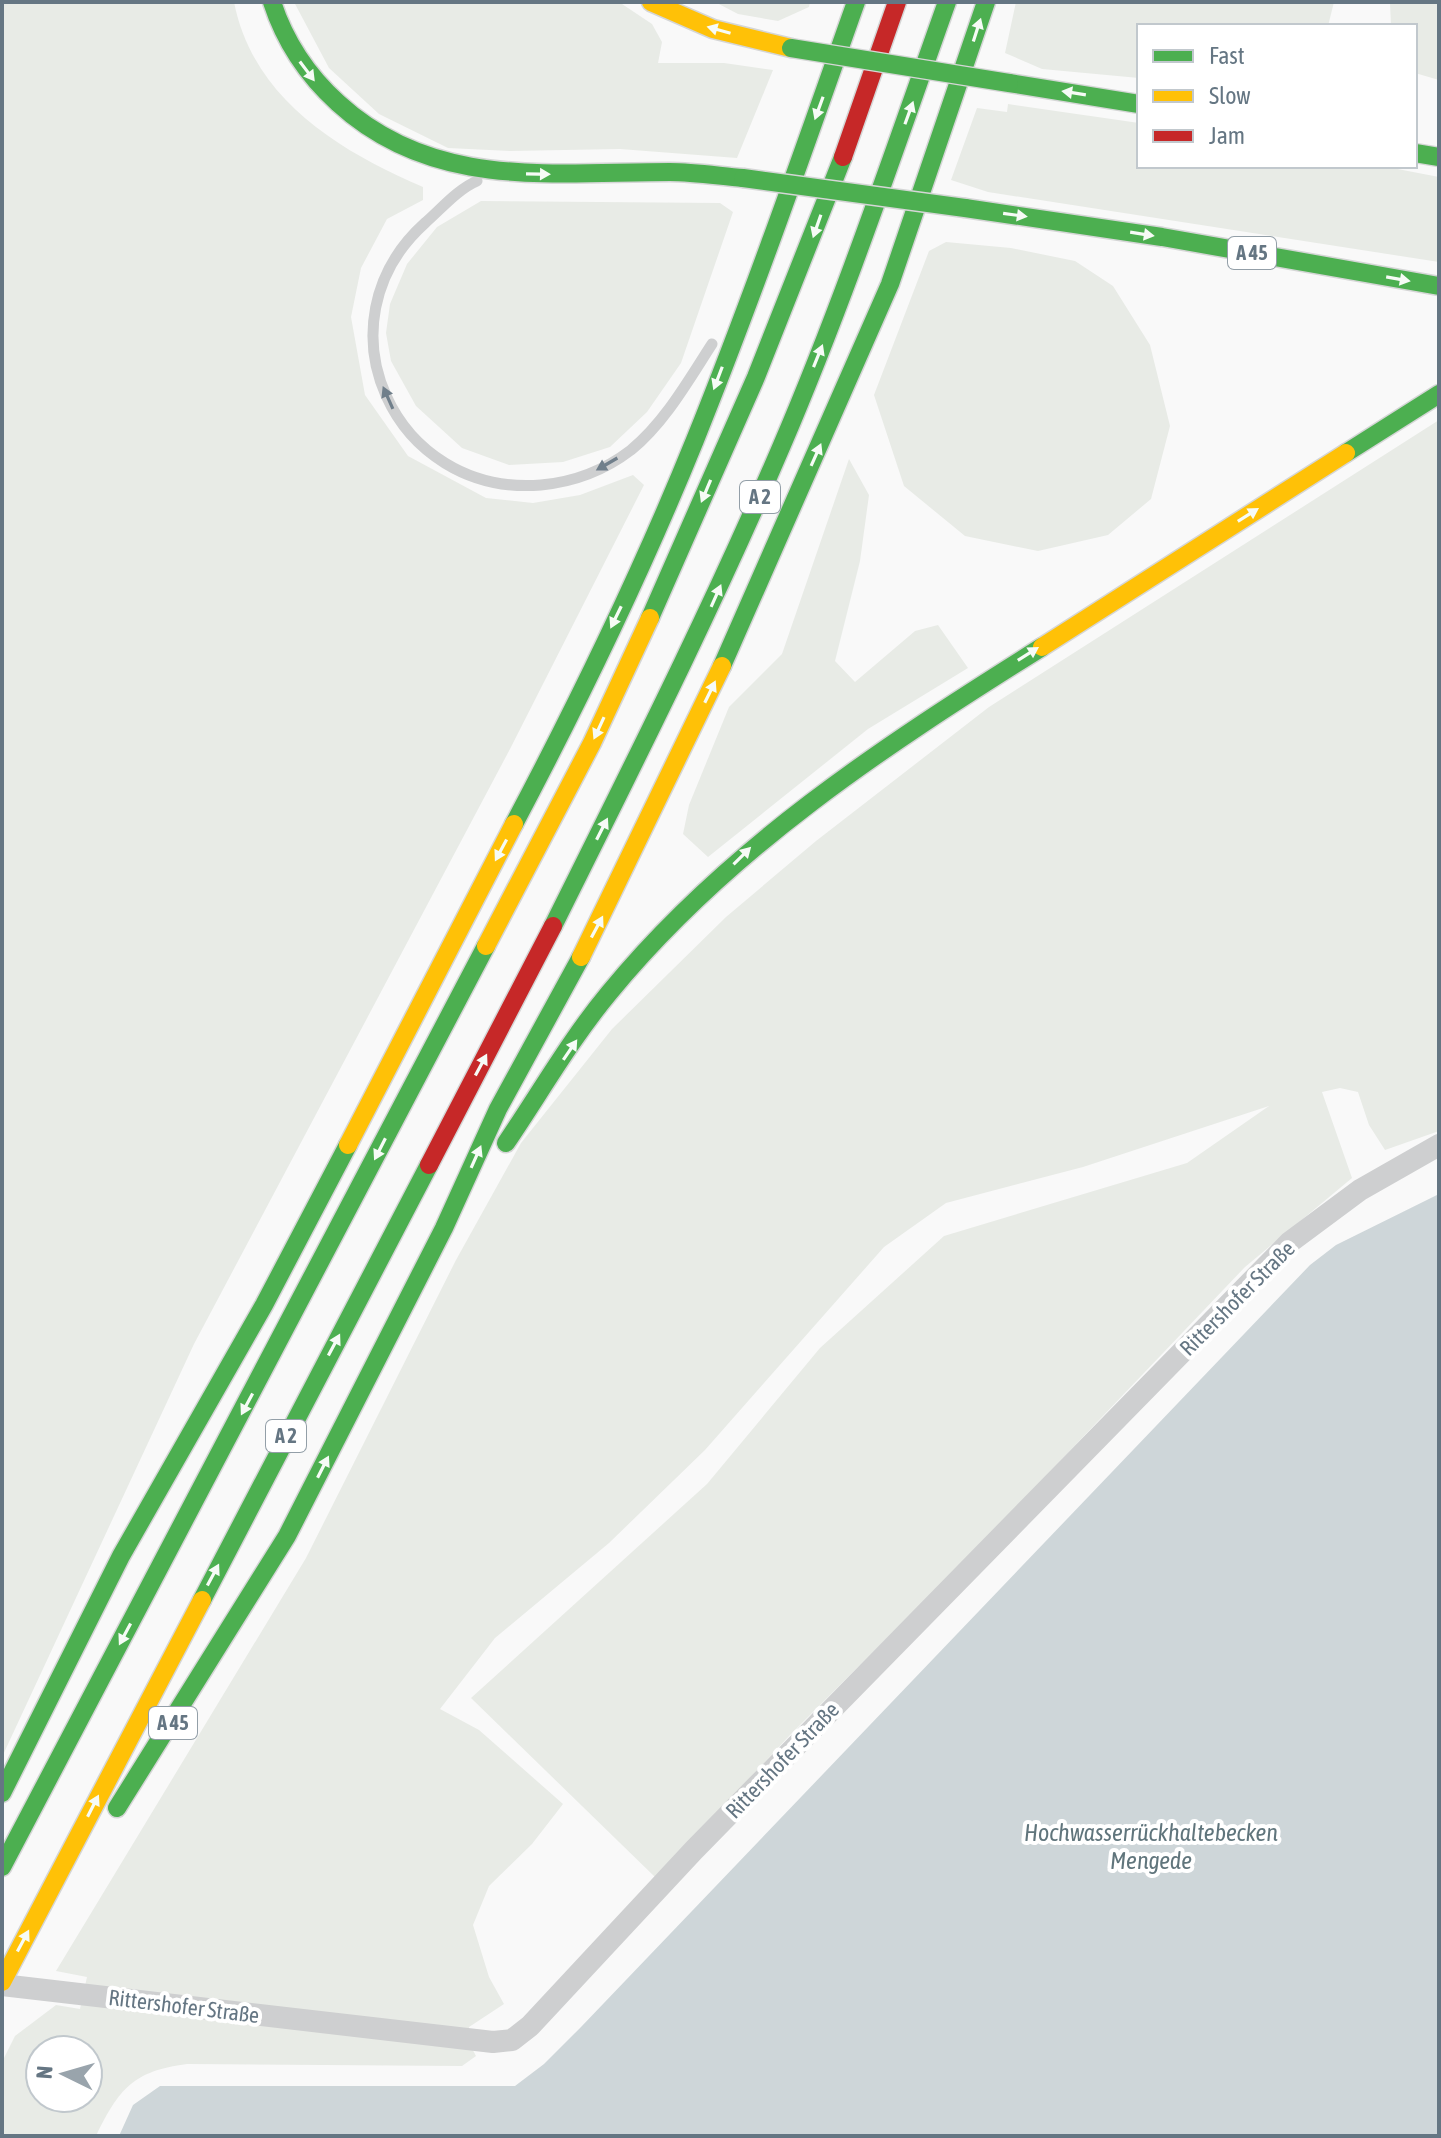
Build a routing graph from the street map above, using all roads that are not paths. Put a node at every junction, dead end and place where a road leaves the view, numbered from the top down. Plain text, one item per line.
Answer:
1 (272, 2) edge
2 (651, 2) edge
3 (854, 2) edge
4 (897, 2) edge
5 (947, 2) edge
6 (986, 2) edge
7 (1137, 104) edge
8 (1417, 153) edge
9 (1439, 157) edge
10 (501, 172) junction
11 (759, 274) junction
12 (1439, 286) edge
13 (725, 324) dead end
14 (717, 337) dead end
15 (1439, 394) edge
16 (1439, 1145) edge
17 (444, 1228) junction
18 (2, 1793) edge
19 (2, 1867) edge
20 (45, 1900) junction
21 (2, 1983) edge

1 -> 10 highway
7 -> 2 highway, bridge
3 -> 11 highway
4 -> 19 highway, A 2
20 -> 5 highway, A 2
17 -> 6 highway
8 - 9 highway
10 -> 12 highway, A 45, bridge
14 -> 10 lane
11 - 13 lane
11 -> 18 highway
17 -> 15 highway
16 - 21 street, Rittershofer Straße
20 -> 17 highway, A 45
21 -> 20 highway, A 2

